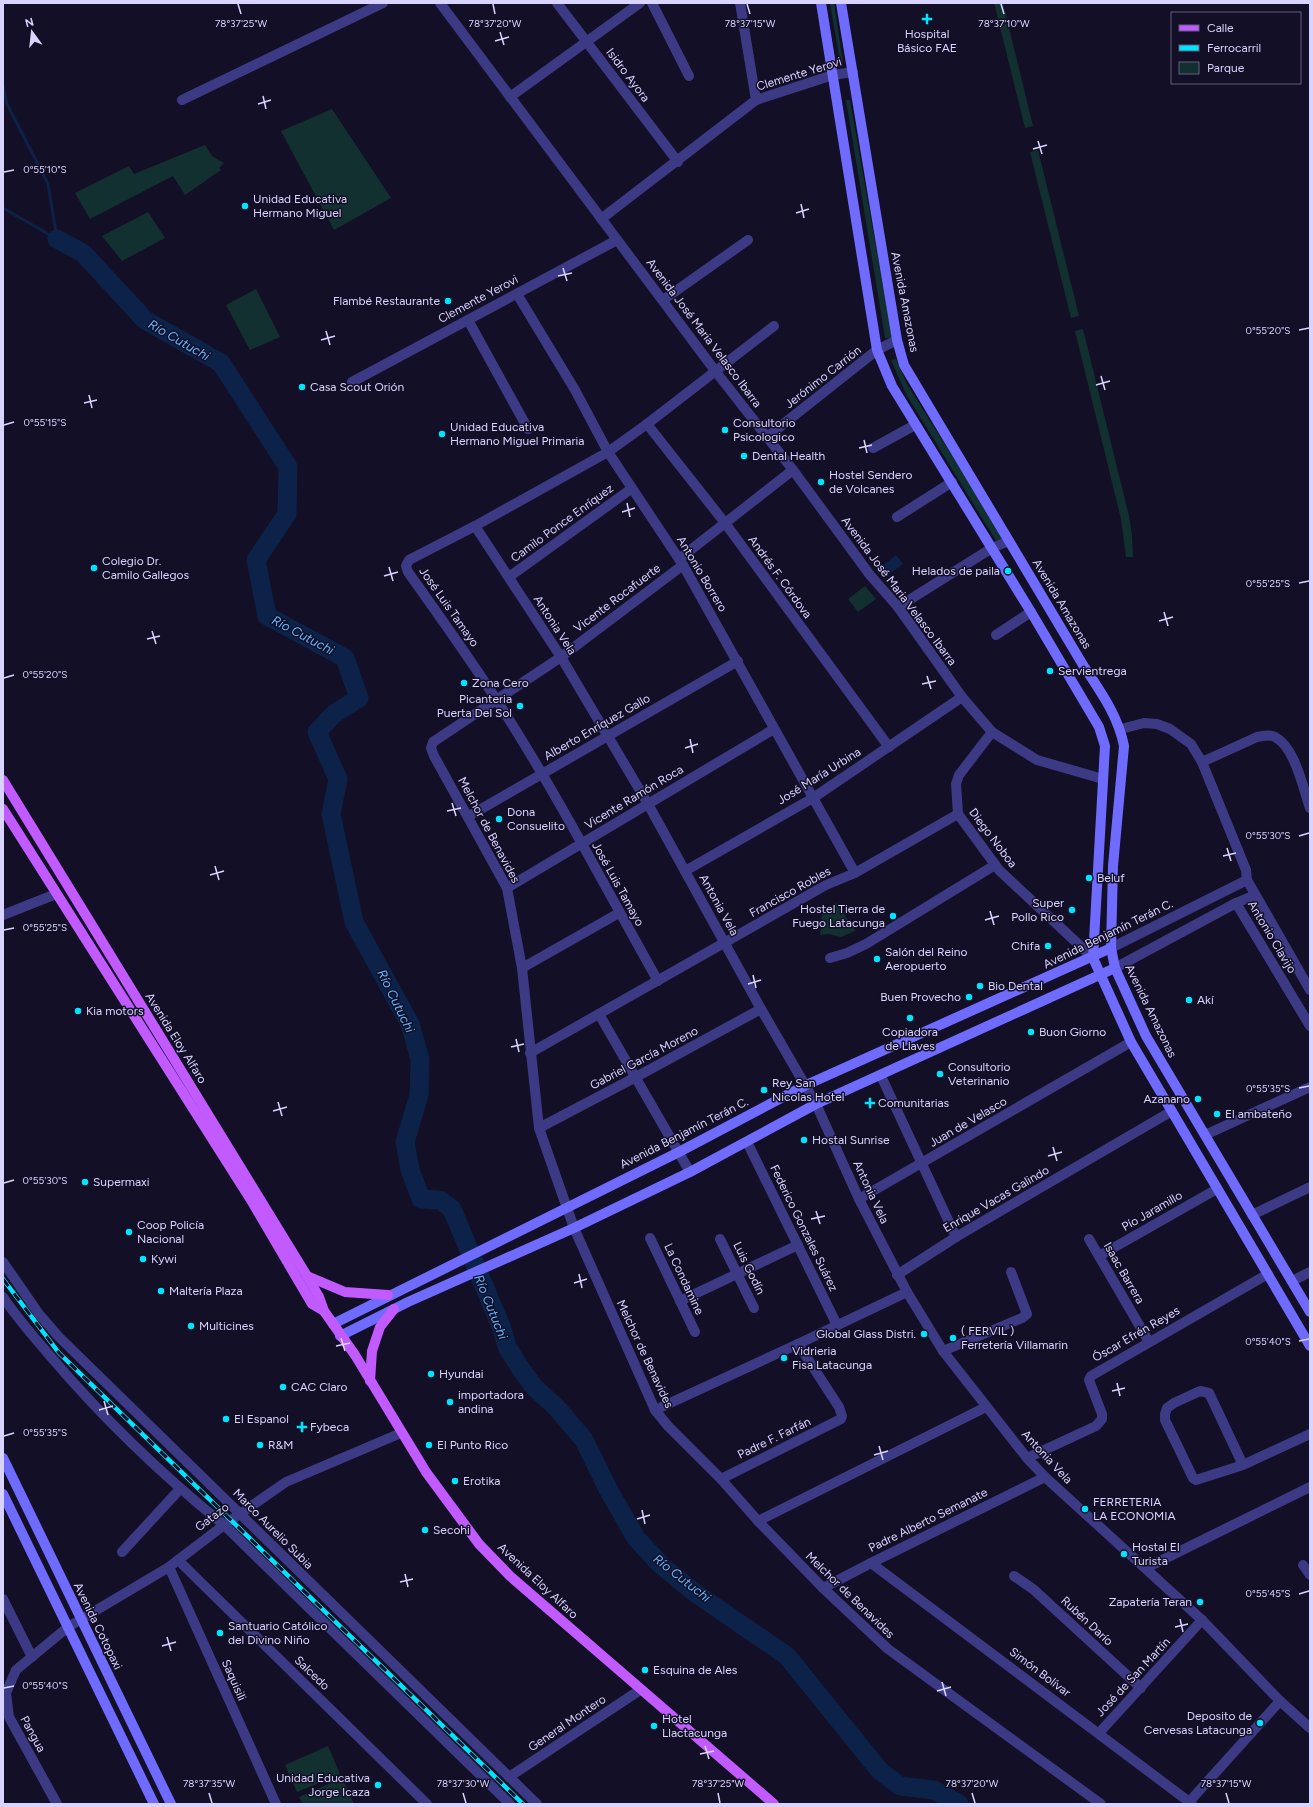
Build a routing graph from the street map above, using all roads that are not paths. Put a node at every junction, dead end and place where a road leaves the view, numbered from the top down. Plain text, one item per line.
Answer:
1 (383, 3) edge
2 (440, 3) edge
3 (557, 3) edge
4 (640, 3) edge
5 (652, 3) edge
6 (740, 3) edge
7 (821, 3) edge
8 (841, 3) edge
9 (586, 41) junction
10 (853, 72) junction
11 (833, 75) junction
12 (689, 76) dead end
13 (510, 97) junction
14 (182, 100) dead end
15 (756, 100) junction
16 (678, 162) junction
17 (601, 219) junction
18 (617, 240) junction
19 (748, 240) dead end
20 (517, 294) junction
21 (664, 300) junction
22 (468, 320) junction
23 (774, 326) dead end
24 (897, 340) junction
25 (877, 350) junction
26 (716, 372) junction
27 (352, 382) dead end
28 (647, 424) junction
29 (915, 425) junction
30 (528, 429) dead end
31 (766, 438) junction
32 (873, 448) dead end
33 (608, 452) junction
34 (792, 470) junction
35 (952, 482) junction
36 (631, 489) junction
37 (897, 516) dead end
38 (725, 523) junction
39 (475, 526) junction
40 (1010, 541) junction
41 (992, 548) junction
42 (681, 562) junction
43 (509, 577) junction
44 (898, 607) junction
45 (1031, 612) junction
46 (996, 635) dead end
47 (561, 657) junction
48 (738, 661) junction
49 (962, 697) junction
50 (497, 700) junction
51 (774, 729) junction
52 (1121, 729) junction
53 (992, 732) junction
54 (609, 736) junction
55 (889, 747) junction
56 (431, 748) joint
57 (1202, 762) junction
58 (542, 774) junction
59 (1103, 779) junction
60 (3, 780) edge
61 (813, 798) junction
62 (648, 804) junction
63 (1310, 808) edge
64 (3, 809) edge
65 (958, 814) junction
66 (469, 816) junction
67 (581, 844) junction
68 (995, 865) junction
69 (685, 871) junction
70 (855, 874) junction
71 (1246, 880) junction
72 (507, 888) junction
73 (56, 894) junction
74 (1255, 894) junction
75 (1236, 903) junction
76 (619, 913) junction
77 (3, 915) edge
78 (725, 944) junction
79 (1112, 948) junction
80 (830, 958) dead end
81 (1093, 958) junction
82 (522, 968) junction
83 (1115, 968) junction
84 (1101, 975) junction
85 (658, 981) junction
86 (1310, 990) edge
87 (761, 1009) junction
88 (599, 1014) junction
89 (1310, 1026) edge
90 (1131, 1042) junction
91 (530, 1053) junction
92 (881, 1076) junction
93 (636, 1077) junction
94 (804, 1086) junction
95 (1310, 1087) edge
96 (816, 1104) junction
97 (1172, 1111) junction
98 (539, 1128) junction
99 (1205, 1135) junction
100 (748, 1142) junction
101 (679, 1152) junction
102 (921, 1164) junction
103 (690, 1172) junction
104 (1310, 1187) edge
105 (1217, 1189) junction
106 (859, 1199) junction
107 (561, 1210) junction
108 (1252, 1215) junction
109 (570, 1229) junction
110 (956, 1237) junction
111 (650, 1238) dead end
112 (720, 1239) dead end
113 (1089, 1239) dead end
114 (798, 1245) junction
115 (1099, 1256) junction
116 (3, 1262) edge
117 (1011, 1272) dead end
118 (1310, 1272) edge
119 (737, 1273) junction
120 (1268, 1274) junction
121 (897, 1275) junction
122 (307, 1276) junction
123 (1292, 1281) junction
124 (907, 1292) junction
125 (388, 1295) junction
126 (3, 1297) edge
127 (680, 1301) junction
128 (754, 1308) dead end
129 (394, 1309) junction
130 (324, 1310) junction
131 (1310, 1312) edge
132 (333, 1324) junction
133 (837, 1325) junction
134 (695, 1332) dead end
135 (340, 1336) junction
136 (1149, 1342) junction
137 (798, 1344) junction
138 (1310, 1346) edge
139 (942, 1351) junction
140 (370, 1381) junction
141 (986, 1407) junction
142 (655, 1410) junction
143 (401, 1433) junction
144 (1310, 1434) edge
145 (3, 1458) edge
146 (1027, 1458) junction
147 (1243, 1465) junction
148 (1045, 1477) junction
149 (721, 1479) junction
150 (1310, 1488) edge
151 (180, 1489) junction
152 (3, 1494) edge
153 (239, 1514) junction
154 (758, 1521) junction
155 (224, 1525) junction
156 (122, 1552) dead end
157 (178, 1560) junction
158 (871, 1563) junction
159 (1303, 1565) dead end
160 (169, 1567) junction
161 (1146, 1568) junction
162 (1310, 1575) edge
163 (1014, 1576) dead end
164 (823, 1588) junction
165 (3, 1599) edge
166 (81, 1619) junction
167 (1202, 1620) junction
168 (68, 1627) junction
169 (32, 1657) junction
170 (1141, 1688) junction
171 (640, 1690) junction
172 (1280, 1701) junction
173 (1310, 1728) edge
174 (1099, 1733) junction
175 (509, 1778) junction
176 (169, 1803) edge
177 (1191, 1803) edge
178 (57, 1804) edge
179 (154, 1804) edge
180 (276, 1804) edge
181 (427, 1804) edge
182 (510, 1804) edge
183 (537, 1804) edge
184 (774, 1804) edge
185 (1101, 1804) edge

1 - 14 street
2 - 13 street, Avenida José Maria Velasco Ibarra
3 - 9 street, Isidro Ayora
4 - 9 street
5 - 12 street
6 - 15 street
7 - 11 main road
8 - 10 main road, Avenida Amazonas
9 - 13 street
9 - 16 street, Isidro Ayora
10 - 11 street, Clemente Yerovi
10 - 24 main road, Avenida Amazonas
11 - 15 street, Clemente Yerovi
11 - 25 main road
13 - 17 street, Avenida José Maria Velasco Ibarra
15 - 16 street, Clemente Yerovi
16 - 17 street, Clemente Yerovi
17 - 18 street, Avenida José Maria Velasco Ibarra
18 - 20 street, Clemente Yerovi
18 - 21 street, Avenida José Maria Velasco Ibarra
19 - 21 street
20 - 22 street, Clemente Yerovi
20 - 33 street, Antonio Borrero
21 - 26 street, Avenida José Maria Velasco Ibarra
22 - 27 street, Clemente Yerovi
22 - 30 street
23 - 26 street, José Luis Tamayo
24 - 25 street, Jerónimo Carrión
24 - 40 main road, Avenida Amazonas
25 - 29 main road
25 - 31 street, Jerónimo Carrión
26 - 28 street, José Luis Tamayo
26 - 31 street, Avenida José Maria Velasco Ibarra
28 - 33 street, José Luis Tamayo
28 - 38 street, Andrés F. Córdova
29 - 32 street
29 - 35 main road
31 - 34 street, Avenida José Maria Velasco Ibarra
33 - 36 street, Antonio Borrero
33 - 39 street, José Luis Tamayo
34 - 38 street, Vicente Rocafuerte
34 - 44 street, Avenida José Maria Velasco Ibarra
35 - 37 street
35 - 41 main road
36 - 42 street, Antonio Borrero
36 - 43 street, Camilo Ponce Enríquez
38 - 42 street, Vicente Rocafuerte
38 - 55 street, Andrés F. Córdova
39 - 43 street, Antonia Vela
39 - 50 street, José Luis Tamayo
40 - 41 street
40 - 52 main road, Avenida Amazonas
41 - 44 street
41 - 45 main road
42 - 47 street, Vicente Rocafuerte
42 - 48 street, Antonio Borrero
43 - 47 street, Antonia Vela
44 - 49 street, Avenida José Maria Velasco Ibarra
45 - 46 street
45 - 59 main road
47 - 50 street, Vicente Rocafuerte
47 - 54 street, Antonia Vela
48 - 51 street, Antonio Borrero
48 - 54 street, Alberto Enríquez Gallo
49 - 53 street, Avenida José Maria Velasco Ibarra
49 - 55 street, José María Urbina
50 - 56 street, Vicente Rocafuerte
50 - 58 street, José Luis Tamayo
51 - 61 street, Antonio Borrero
51 - 62 street, Vicente Ramón Roca
52 - 57 street, Antonio Clavijo
52 - 79 main road, Avenida Amazonas
53 - 59 street, Avenida José Maria Velasco Ibarra
53 - 65 street, Diego Noboa
54 - 58 street, Alberto Enríquez Gallo
54 - 62 street, Antonia Vela
55 - 61 street, José María Urbina
56 - 66 street, Melchor de Benavides
57 - 63 street
57 - 71 street, Antonio Clavijo
58 - 66 street, Alberto Enríquez Gallo
58 - 67 street, José Luis Tamayo
59 - 81 main road
60 - 122 main road, Avenida Eloy Alfaro
61 - 69 street, José María Urbina
61 - 70 street, Antonio Borrero
62 - 67 street, Vicente Ramón Roca
62 - 69 street, Antonia Vela
64 - 73 main road, Avenida Eloy Alfaro
65 - 68 street, Diego Noboa
65 - 70 street, Francisco Robles
66 - 72 street, Melchor de Benavides
67 - 72 street, Vicente Ramón Roca
67 - 76 street, José Luis Tamayo
68 - 80 street
68 - 81 street, Diego Noboa
69 - 78 street, Antonia Vela
70 - 78 street, Francisco Robles
71 - 74 street, Antonio Clavijo
71 - 79 street, Avenida Benjamín Terán C.
72 - 82 street, Melchor de Benavides
73 - 77 street
73 - 130 main road, Avenida Eloy Alfaro
74 - 75 street
74 - 86 street, Antonio Clavijo
75 - 83 street
75 - 89 street, Antonio Clavijo
76 - 82 street
76 - 85 street, José Luis Tamayo
78 - 85 street, Francisco Robles
78 - 87 street, Antonia Vela
79 - 81 main road, Avenida Benjamín Terán C.
79 - 83 main road, Avenida Amazonas
81 - 84 main road
81 - 94 main road, Avenida Benjamín Terán C.
82 - 91 street, Melchor de Benavides
83 - 84 main road
83 - 99 main road, Avenida Amazonas
84 - 90 main road
84 - 92 main road
85 - 88 street, Francisco Robles
87 - 93 street, Gabriel García Moreno
87 - 94 street, Antonia Vela
88 - 91 street, Francisco Robles
88 - 93 street
90 - 97 main road
90 - 102 street, Juan de Velasco
91 - 98 street, Melchor de Benavides
92 - 96 main road
92 - 102 street
93 - 98 street, Gabriel García Moreno
93 - 101 street
94 - 96 street, Antonia Vela
94 - 101 main road, Avenida Benjamín Terán C.
95 - 99 street
96 - 100 main road
96 - 106 street, Antonia Vela
97 - 105 main road
97 - 110 street, Enrique Vacas Galindo
98 - 107 street, Melchor de Benavides
99 - 108 main road, Avenida Amazonas
100 - 103 main road
100 - 114 street, Federico Gonzales Suárez
101 - 103 street
101 - 107 main road, Avenida Benjamín Terán C.
102 - 106 street, Juan de Velasco
102 - 110 street
103 - 109 main road
104 - 108 street
105 - 115 street, Pío Jaramillo
105 - 120 main road
106 - 121 street, Antonia Vela
107 - 109 street, Melchor de Benavides
107 - 125 main road, Avenida Benjamín Terán C.
108 - 123 main road, Avenida Amazonas
109 - 129 main road
109 - 142 street, Melchor de Benavides
110 - 121 street, Enrique Vacas Galindo
111 - 127 street, La Condamine
112 - 119 street, Luis Godín
113 - 115 street, Isaac Barrera
114 - 119 street
114 - 133 street, Federico Gonzales Suárez
115 - 136 street, Isaac Barrera
116 - 153 street, Marco Aurelio Subia
117 - 139 street
118 - 123 street
119 - 127 street
119 - 128 street, Luis Godín
120 - 136 street, Óscar Efrén Reyes
120 - 138 main road
121 - 124 street, Antonia Vela
122 - 125 main road
122 - 130 main road, Avenida Eloy Alfaro
123 - 131 main road, Avenida Amazonas
124 - 133 street
124 - 139 street, Antonia Vela
125 - 132 main road, Avenida Benjamín Terán C.
126 - 151 street
127 - 134 street, La Condamine
129 - 135 main road
129 - 140 main road
130 - 132 main road, Avenida Eloy Alfaro
132 - 135 main road, Avenida Eloy Alfaro
133 - 137 street
135 - 140 main road, Avenida Eloy Alfaro
136 - 146 street, Óscar Efrén Reyes
137 - 142 street
137 - 149 street, Padre F. Farfán
139 - 141 street, Antonia Vela
140 - 143 main road, Avenida Eloy Alfaro
141 - 146 street, Antonia Vela
141 - 154 street
142 - 149 street, Melchor de Benavides
143 - 153 street, Gatazo
143 - 171 main road, Avenida Eloy Alfaro
144 - 147 street
145 - 166 main road, Avenida Cotopaxi
146 - 148 street, Antonia Vela
147 - 147 street
148 - 158 street, Padre Alberto Semanate
148 - 161 street, Antonia Vela
149 - 154 street, Melchor de Benavides
150 - 161 street
151 - 155 street
151 - 156 street
152 - 168 main road
153 - 155 street, Gatazo
153 - 175 street, Marco Aurelio Subia
154 - 164 street, Melchor de Benavides
155 - 157 street, Gatazo
155 - 182 street
157 - 160 street, Gatazo
157 - 181 street, Salcedo
158 - 164 street, Padre Alberto Semanate
158 - 174 street, Simón Bolívar
159 - 162 street
160 - 166 street, Gatazo
160 - 180 street, Saquisili
161 - 167 street, Antonia Vela
163 - 170 street, Rubén Darío
164 - 185 street, Melchor de Benavides
165 - 169 street
166 - 168 street, Gatazo
166 - 176 main road, Avenida Cotopaxi
167 - 170 street, José de San Martín
167 - 172 street, Antonia Vela
168 - 169 street, Pangua
168 - 179 main road
169 - 178 street, Pangua
170 - 174 street, José de San Martín
171 - 175 street, General Montero
171 - 184 main road, Avenida Eloy Alfaro
172 - 173 street, Antonia Vela
172 - 177 street
174 - 177 street, Simón Bolívar
175 - 183 street, Marco Aurelio Subia

